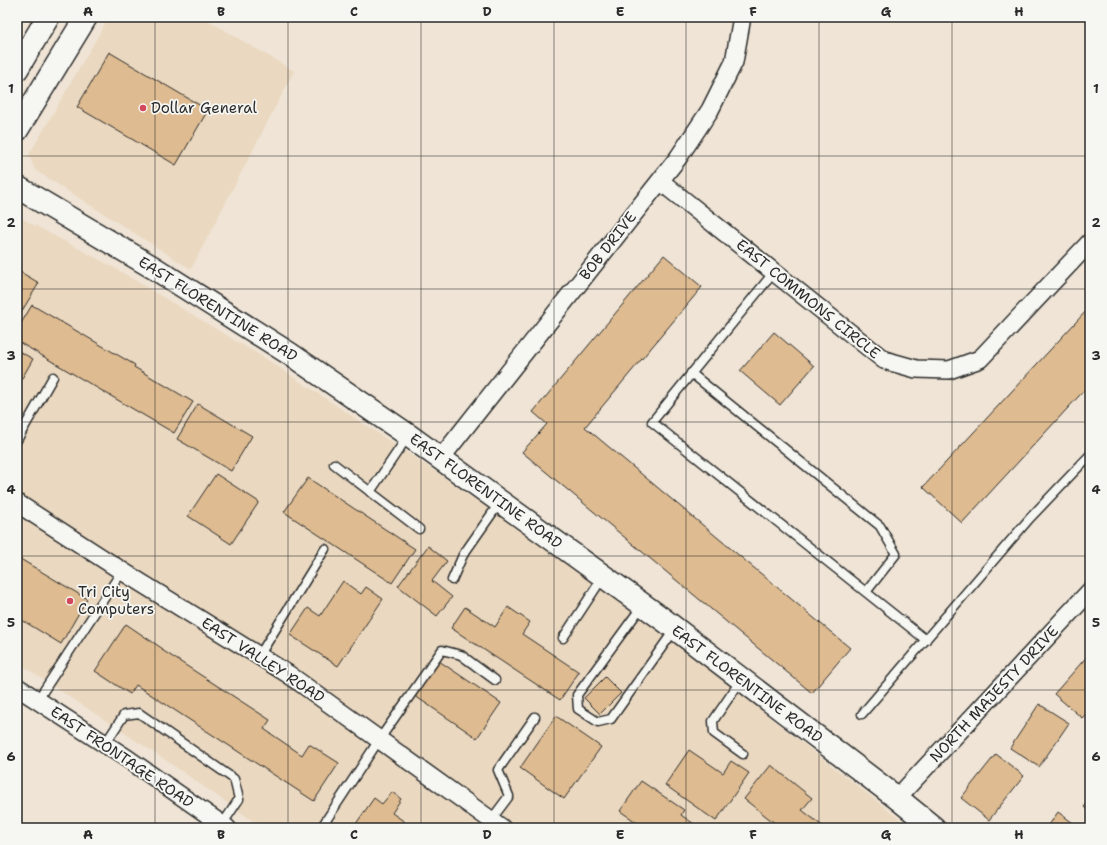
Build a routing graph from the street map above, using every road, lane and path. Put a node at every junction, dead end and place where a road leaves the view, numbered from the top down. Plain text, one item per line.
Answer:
1 (48, 17) edge
2 (86, 17) edge
3 (742, 17) edge
4 (17, 69) edge
5 (17, 130) edge
6 (660, 181) junction
7 (17, 187) edge
8 (1090, 242) edge
9 (774, 272) junction
10 (691, 374) junction
11 (53, 377) dead end
12 (408, 435) junction
13 (17, 440) edge
14 (1090, 455) edge
15 (441, 458) junction
16 (334, 464) dead end
17 (370, 492) junction
18 (501, 502) junction
19 (17, 503) edge
20 (419, 528) dead end
21 (325, 549) dead end
22 (122, 571) junction
23 (604, 576) junction
24 (452, 580) dead end
25 (1090, 590) edge
26 (866, 592) junction
27 (642, 605) junction
28 (675, 629) junction
29 (563, 638) dead end
30 (926, 640) junction
31 (260, 656) junction
32 (741, 679) junction
33 (495, 680) dead end
34 (17, 687) edge
35 (37, 701) junction
36 (862, 714) dead end
37 (535, 717) dead end
38 (379, 740) junction
39 (105, 744) junction
40 (743, 754) dead end
41 (897, 798) junction
42 (496, 824) edge
43 (225, 826) edge
44 (321, 828) edge
45 (934, 828) edge

1 - 4 street
2 - 5 street
3 - 6 street, BOB DRIVE
6 - 9 street, EAST COMMONS CIRCLE
6 - 15 street, BOB DRIVE
7 - 12 street, EAST FLORENTINE ROAD
8 - 9 street, EAST COMMONS CIRCLE
9 - 10 lane
10 - 26 lane
10 - 26 lane
11 - 13 lane
12 - 15 street, EAST FLORENTINE ROAD
12 - 17 lane
14 - 30 lane
15 - 18 street, EAST FLORENTINE ROAD
16 - 17 lane
17 - 20 lane
18 - 23 street, EAST FLORENTINE ROAD
18 - 24 lane
19 - 22 street, EAST VALLEY ROAD
21 - 31 lane
22 - 31 street, EAST VALLEY ROAD
22 - 35 lane
23 - 27 street, EAST FLORENTINE ROAD
23 - 29 lane
25 - 41 street, NORTH MAJESTY DRIVE
26 - 30 lane
27 - 28 street, EAST FLORENTINE ROAD
27 - 28 lane
28 - 32 street, EAST FLORENTINE ROAD
30 - 36 lane
31 - 38 street, EAST VALLEY ROAD
32 - 40 lane
32 - 41 street, EAST FLORENTINE ROAD
33 - 38 lane
34 - 35 street, EAST FRONTAGE ROAD
35 - 39 street, EAST FRONTAGE ROAD
37 - 42 lane
38 - 42 street, EAST VALLEY ROAD
38 - 44 lane
39 - 43 street, EAST FRONTAGE ROAD
39 - 43 lane
41 - 45 street, EAST FLORENTINE ROAD

